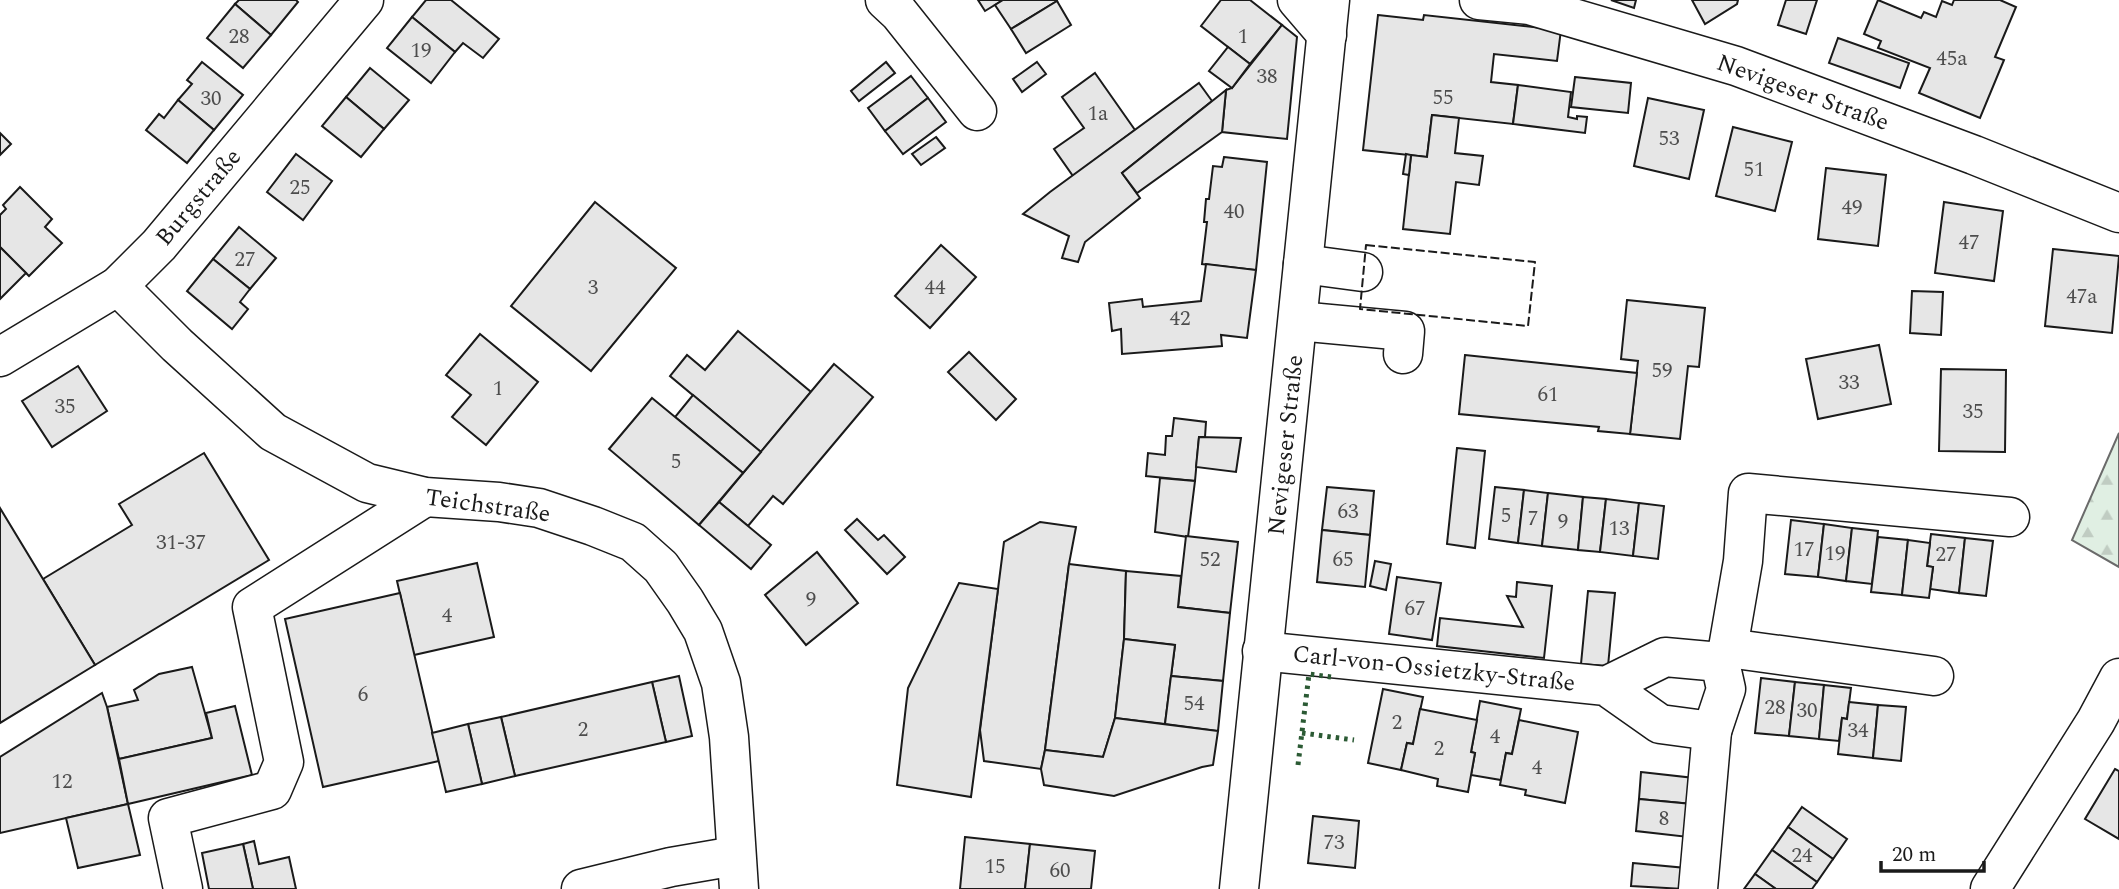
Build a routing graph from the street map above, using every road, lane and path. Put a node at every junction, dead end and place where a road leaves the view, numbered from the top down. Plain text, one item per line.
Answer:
1 (364, 0) edge
2 (1297, 0) edge
3 (1479, 0) edge
4 (901, 4) edge
5 (1329, 17) edge
6 (977, 111) dead end
7 (2119, 213) edge
8 (1303, 264) junction
9 (1363, 272) dead end
10 (118, 286) junction
11 (1298, 321) junction
12 (1403, 354) dead end
13 (0, 357) edge
14 (425, 497) junction
15 (2010, 517) dead end
16 (1262, 651) junction
17 (1724, 655) junction
18 (1934, 676) dead end
19 (2119, 678) edge
20 (1606, 687) junction
21 (2108, 727) edge
22 (1712, 731) junction
23 (737, 873) edge
24 (183, 889) edge
25 (582, 889) edge
26 (1238, 889) edge
27 (1699, 889) edge
28 (1990, 889) edge

1 - 10 street, Burgstraße
2 - 5 street
3 - 7 street, Nevigeser Straße
4 - 6 street
5 - 8 street, Nevigeser Straße
8 - 9 street
8 - 11 street, Nevigeser Straße
10 - 13 street, Burgstraße
10 - 14 street, Teichstraße
11 - 12 street
11 - 16 street, Nevigeser Straße
14 - 23 street, Teichstraße
14 - 24 street
15 - 17 street
16 - 20 street, Carl-von-Ossietzky-Straße
16 - 26 street, Nevigeser Straße
17 - 18 street, Carl-von-Ossietzky-Straße
17 - 20 street, Carl-von-Ossietzky-Straße
17 - 22 street
19 - 21 street
20 - 22 street, Carl-von-Ossietzky-Straße
21 - 28 street
22 - 27 street
23 - 25 street

